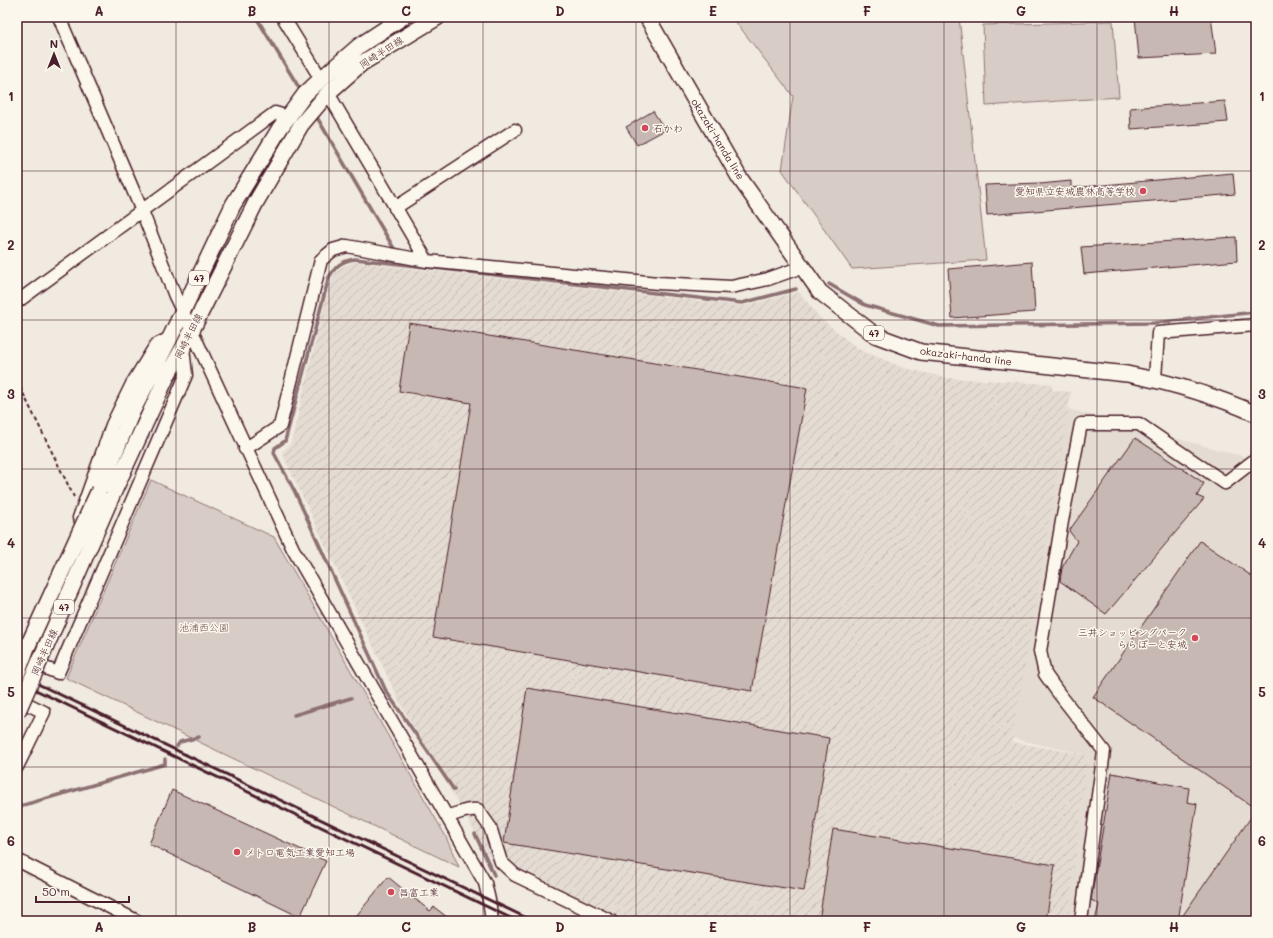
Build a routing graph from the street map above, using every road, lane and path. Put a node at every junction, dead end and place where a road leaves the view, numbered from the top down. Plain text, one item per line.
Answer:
1 (59, 17) edge
2 (283, 17) edge
3 (403, 17) edge
4 (438, 17) edge
5 (647, 17) edge
6 (321, 79) junction
7 (328, 93) junction
8 (288, 117) junction
9 (514, 130) dead end
10 (395, 208) junction
11 (142, 211) junction
12 (427, 261) junction
13 (802, 267) junction
14 (17, 302) edge
15 (181, 311) junction
16 (1256, 325) edge
17 (191, 329) junction
18 (170, 338) junction
19 (183, 348) junction
20 (1155, 379) junction
21 (17, 381) edge
22 (1256, 414) edge
23 (245, 449) junction
24 (1256, 459) edge
25 (105, 495) junction
26 (82, 512) junction
27 (17, 656) edge
28 (17, 674) edge
29 (17, 700) edge
30 (17, 713) edge
31 (17, 768) edge
32 (447, 816) junction
33 (17, 860) edge
34 (137, 921) edge
35 (492, 921) edge
36 (611, 921) edge
37 (1080, 921) edge

1 - 11 street
2 - 6 street
3 - 6 main road, 岡崎半田線 / 47
4 - 7 main road, 岡崎半田線 / 47
5 - 13 main road, okazaki-handa line / 47
6 - 8 main road, 岡崎半田線 / 47
7 - 10 street
7 - 17 main road, 岡崎半田線 / 47
8 - 11 street
8 - 15 main road, 岡崎半田線 / 47
9 - 10 street
10 - 12 street
11 - 14 street
11 - 15 street
12 - 13 street
12 - 23 street
13 - 20 main road, okazaki-handa line / 47
15 - 17 street
15 - 18 main road, 岡崎半田線 / 47
16 - 20 street
17 - 19 main road, 岡崎半田線 / 47
17 - 23 street
18 - 25 main road, 岡崎半田線 / 47
18 - 26 street
19 - 25 main road, 岡崎半田線 / 47
19 - 27 street
20 - 22 main road, okazaki-handa line / 47
21 - 26 path
23 - 32 street
24 - 37 street
25 - 28 main road, 岡崎半田線 / 47, bridge
25 - 30 main road, 岡崎半田線 / 47, bridge
26 - 27 street
29 - 31 street
32 - 35 street
32 - 36 street
33 - 34 street

